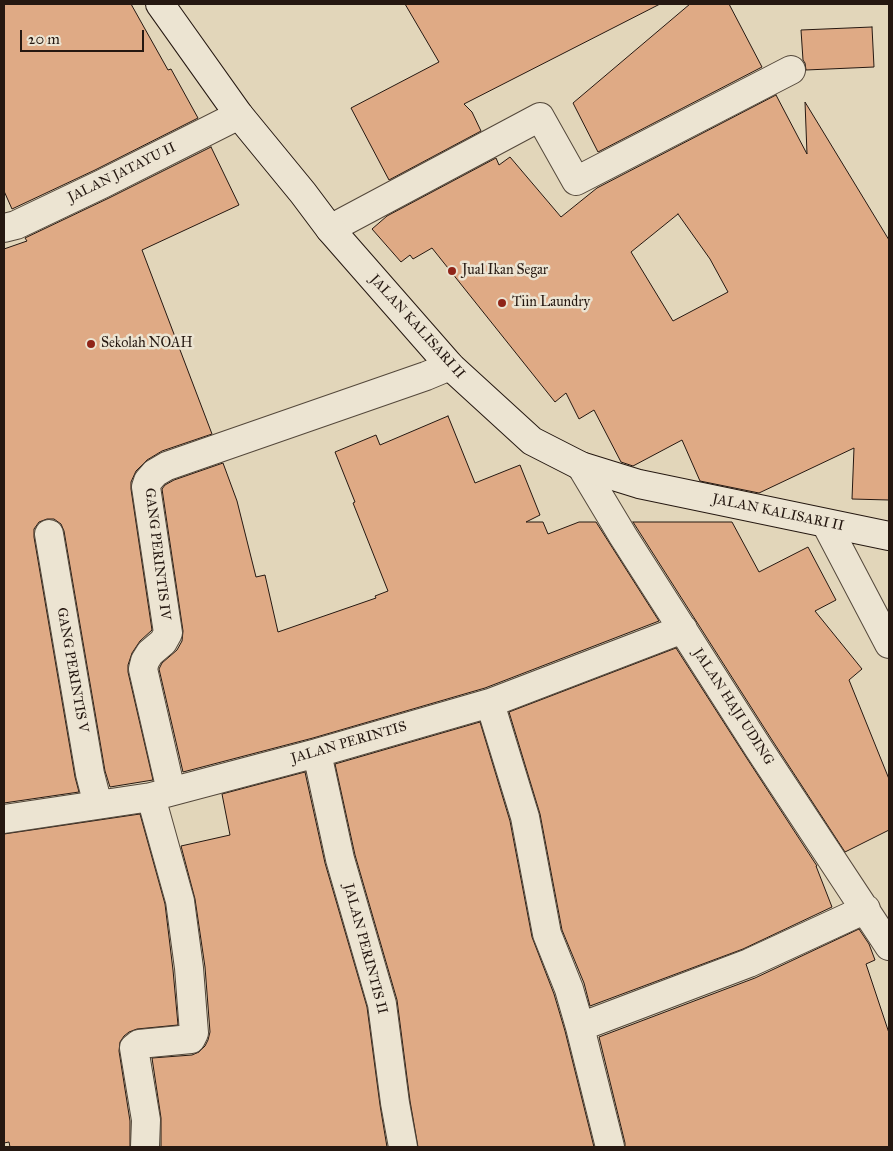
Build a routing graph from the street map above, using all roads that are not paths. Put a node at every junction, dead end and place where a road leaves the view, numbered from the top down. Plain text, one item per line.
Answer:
1 (160, 4) edge
2 (791, 70) dead end
3 (239, 115) junction
4 (4, 228) edge
5 (330, 229) junction
6 (450, 366) junction
7 (581, 466) junction
8 (826, 524) junction
9 (49, 534) dead end
10 (889, 536) edge
11 (683, 629) junction
12 (889, 644) edge
13 (490, 703) junction
14 (317, 753) junction
15 (161, 794) junction
16 (98, 805) junction
17 (4, 819) edge
18 (866, 909) junction
19 (889, 946) edge
20 (580, 1027) junction
21 (145, 1147) edge
22 (403, 1147) edge
23 (610, 1147) edge

1 - 3 street, JALAN KALISARI II
2 - 5 street
3 - 4 street, JALAN JATAYU II
3 - 5 street, JALAN KALISARI II
5 - 6 street, JALAN KALISARI II
6 - 7 street, JALAN KALISARI II
6 - 15 street, GANG PERINTIS IV
7 - 8 street, JALAN KALISARI II
7 - 11 street, JALAN HAJI UDING
8 - 10 street, JALAN KALISARI II
8 - 12 street
9 - 16 street, GANG PERINTIS V
11 - 13 street, JALAN PERINTIS
11 - 18 street, JALAN HAJI UDING
13 - 14 street, JALAN PERINTIS
13 - 20 street
14 - 15 street, JALAN PERINTIS
14 - 22 street, JALAN PERINTIS II
15 - 16 street, JALAN PERINTIS
15 - 21 street
16 - 17 street, JALAN PERINTIS
18 - 19 street, JALAN HAJI UDING
18 - 20 street
20 - 23 street

